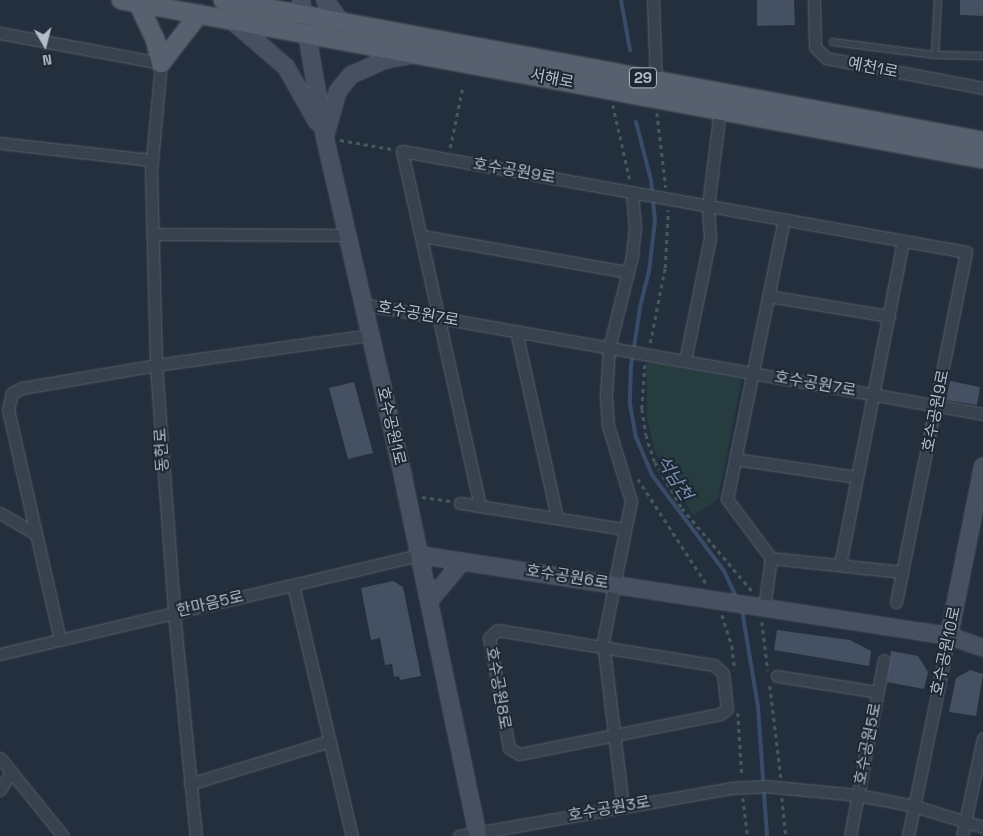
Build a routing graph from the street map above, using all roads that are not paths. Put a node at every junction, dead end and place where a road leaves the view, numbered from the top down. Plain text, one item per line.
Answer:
1 (248, 0) edge
2 (325, 0) edge
3 (653, 0) edge
4 (814, 0) edge
5 (938, 0) edge
6 (227, 1) edge
7 (130, 2) edge
8 (199, 14) junction
9 (304, 16) edge
10 (230, 19) junction
11 (342, 23) junction
12 (0, 34) edge
13 (833, 42) dead end
14 (424, 55) junction
15 (935, 55) junction
16 (983, 56) edge
17 (161, 63) junction
18 (983, 88) edge
19 (656, 89) junction
20 (720, 110) junction
21 (325, 138) junction
22 (983, 142) edge
23 (0, 143) edge
24 (983, 159) edge
25 (152, 160) junction
26 (632, 193) junction
27 (708, 206) junction
28 (784, 220) junction
29 (153, 234) junction
30 (347, 235) junction
31 (423, 236) junction
32 (903, 241) junction
33 (627, 272) junction
34 (768, 296) junction
35 (362, 304) junction
36 (888, 316) junction
37 (440, 318) junction
38 (516, 331) junction
39 (369, 334) junction
40 (615, 348) junction
41 (685, 361) junction
42 (156, 365) junction
43 (751, 372) junction
44 (874, 394) junction
45 (937, 405) junction
46 (983, 414) edge
47 (735, 458) junction
48 (983, 466) edge
49 (857, 478) junction
50 (460, 503) road end
51 (480, 506) junction
52 (0, 513) edge
53 (557, 518) junction
54 (624, 529) junction
55 (36, 534) junction
56 (419, 555) junction
57 (771, 558) junction
58 (463, 561) junction
59 (840, 565) junction
60 (902, 572) junction
61 (612, 584) junction
62 (293, 585) junction
63 (429, 601) junction
64 (896, 602) dead end
65 (764, 607) junction
66 (174, 613) junction
67 (949, 636) junction
68 (60, 640) junction
69 (604, 647) junction
70 (983, 648) edge
71 (0, 654) edge
72 (884, 660) dead end
73 (777, 676) dead end
74 (878, 692) junction
75 (614, 735) junction
76 (983, 738) edge
77 (330, 741) junction
78 (0, 758) edge
79 (11, 772) junction
80 (190, 784) junction
81 (0, 790) edge
82 (858, 795) junction
83 (914, 806) junction
84 (623, 807) junction
85 (966, 821) junction
86 (983, 827) edge
87 (477, 834) edge
88 (63, 836) edge
89 (196, 836) edge
90 (352, 836) edge
91 (460, 836) edge
92 (850, 836) edge
93 (908, 836) edge
94 (962, 836) edge

1 - 6 main road
2 - 11 main road
3 - 19 street
4 - 18 street, 예천1로
5 - 15 lane
6 - 9 main road, 서해로 / 29
7 - 8 main road, 서해로 / 29
7 - 17 main road
8 - 10 main road, 서해로 / 29
8 - 17 main road
9 - 10 main road, 서해로 / 29
9 - 11 main road, 서해로 / 29
9 - 14 main road, 서해로 / 29
9 - 21 main road, 호수공원1로
10 - 21 main road
11 - 19 main road, 서해로 / 29
12 - 17 street
13 - 15 lane
14 - 19 main road, 서해로 / 29
14 - 21 main road
15 - 16 lane
17 - 25 street, 동헌로
19 - 20 main road, 서해로 / 29
19 - 22 main road, 서해로 / 29
20 - 24 main road, 서해로 / 29
20 - 27 street
21 - 30 main road, 호수공원1로
23 - 25 street
25 - 29 street, 동헌로
26 - 27 street, 호수공원9로
26 - 31 street, 호수공원9로
26 - 33 street
27 - 28 street, 호수공원9로
27 - 41 street
28 - 32 street, 호수공원9로
28 - 34 street
29 - 30 street
29 - 42 street, 동헌로
30 - 35 main road, 호수공원1로
31 - 33 street
31 - 37 street
32 - 36 street
32 - 45 street, 호수공원9로
33 - 40 street
34 - 36 street
34 - 43 street
35 - 37 street, 호수공원7로
35 - 39 main road, 호수공원1로
36 - 44 street
37 - 38 street, 호수공원7로
37 - 51 street
38 - 40 street, 호수공원7로
38 - 53 street
39 - 42 street
39 - 56 main road, 호수공원1로
40 - 41 street, 호수공원7로
40 - 54 street
41 - 43 street, 호수공원7로
42 - 55 street
42 - 66 street, 동헌로
43 - 44 street, 호수공원7로
43 - 47 street
44 - 45 street, 호수공원7로
44 - 49 street
45 - 46 street, 호수공원7로
45 - 60 street, 호수공원9로
47 - 49 street
47 - 57 street
48 - 67 main road, 호수공원10로
49 - 59 street
50 - 51 street
51 - 53 street
52 - 55 street
53 - 54 street
54 - 61 street
55 - 68 street
56 - 58 main road, 호수공원6로
56 - 62 street, 한마음5로
56 - 63 main road, 호수공원1로
57 - 59 street
57 - 65 street
58 - 61 main road, 호수공원6로
58 - 63 main road
59 - 60 street
60 - 64 street, 호수공원9로
61 - 65 main road, 호수공원6로
61 - 69 street
62 - 66 street, 한마음5로
62 - 77 street
63 - 87 main road, 호수공원1로
65 - 67 main road
66 - 68 street, 한마음5로
66 - 80 street, 동헌로
67 - 70 main road
67 - 83 street, 호수공원10로
68 - 71 street, 한마음5로
69 - 75 street
69 - 75 street, 호수공원8로
69 - 75 street, 호수공원8로
72 - 74 street
73 - 74 street, 호수공원5로
74 - 82 street, 호수공원5로
75 - 84 street
76 - 85 street
77 - 80 street
77 - 90 street
78 - 79 street
79 - 81 street
79 - 88 street
80 - 89 street, 동헌로
82 - 83 street
82 - 84 street, 호수공원3로
82 - 92 street, 호수공원5로
83 - 85 street
83 - 93 street, 호수공원10로
84 - 87 street, 호수공원3로
85 - 86 street
85 - 94 street
87 - 91 street, 호수공원3로

